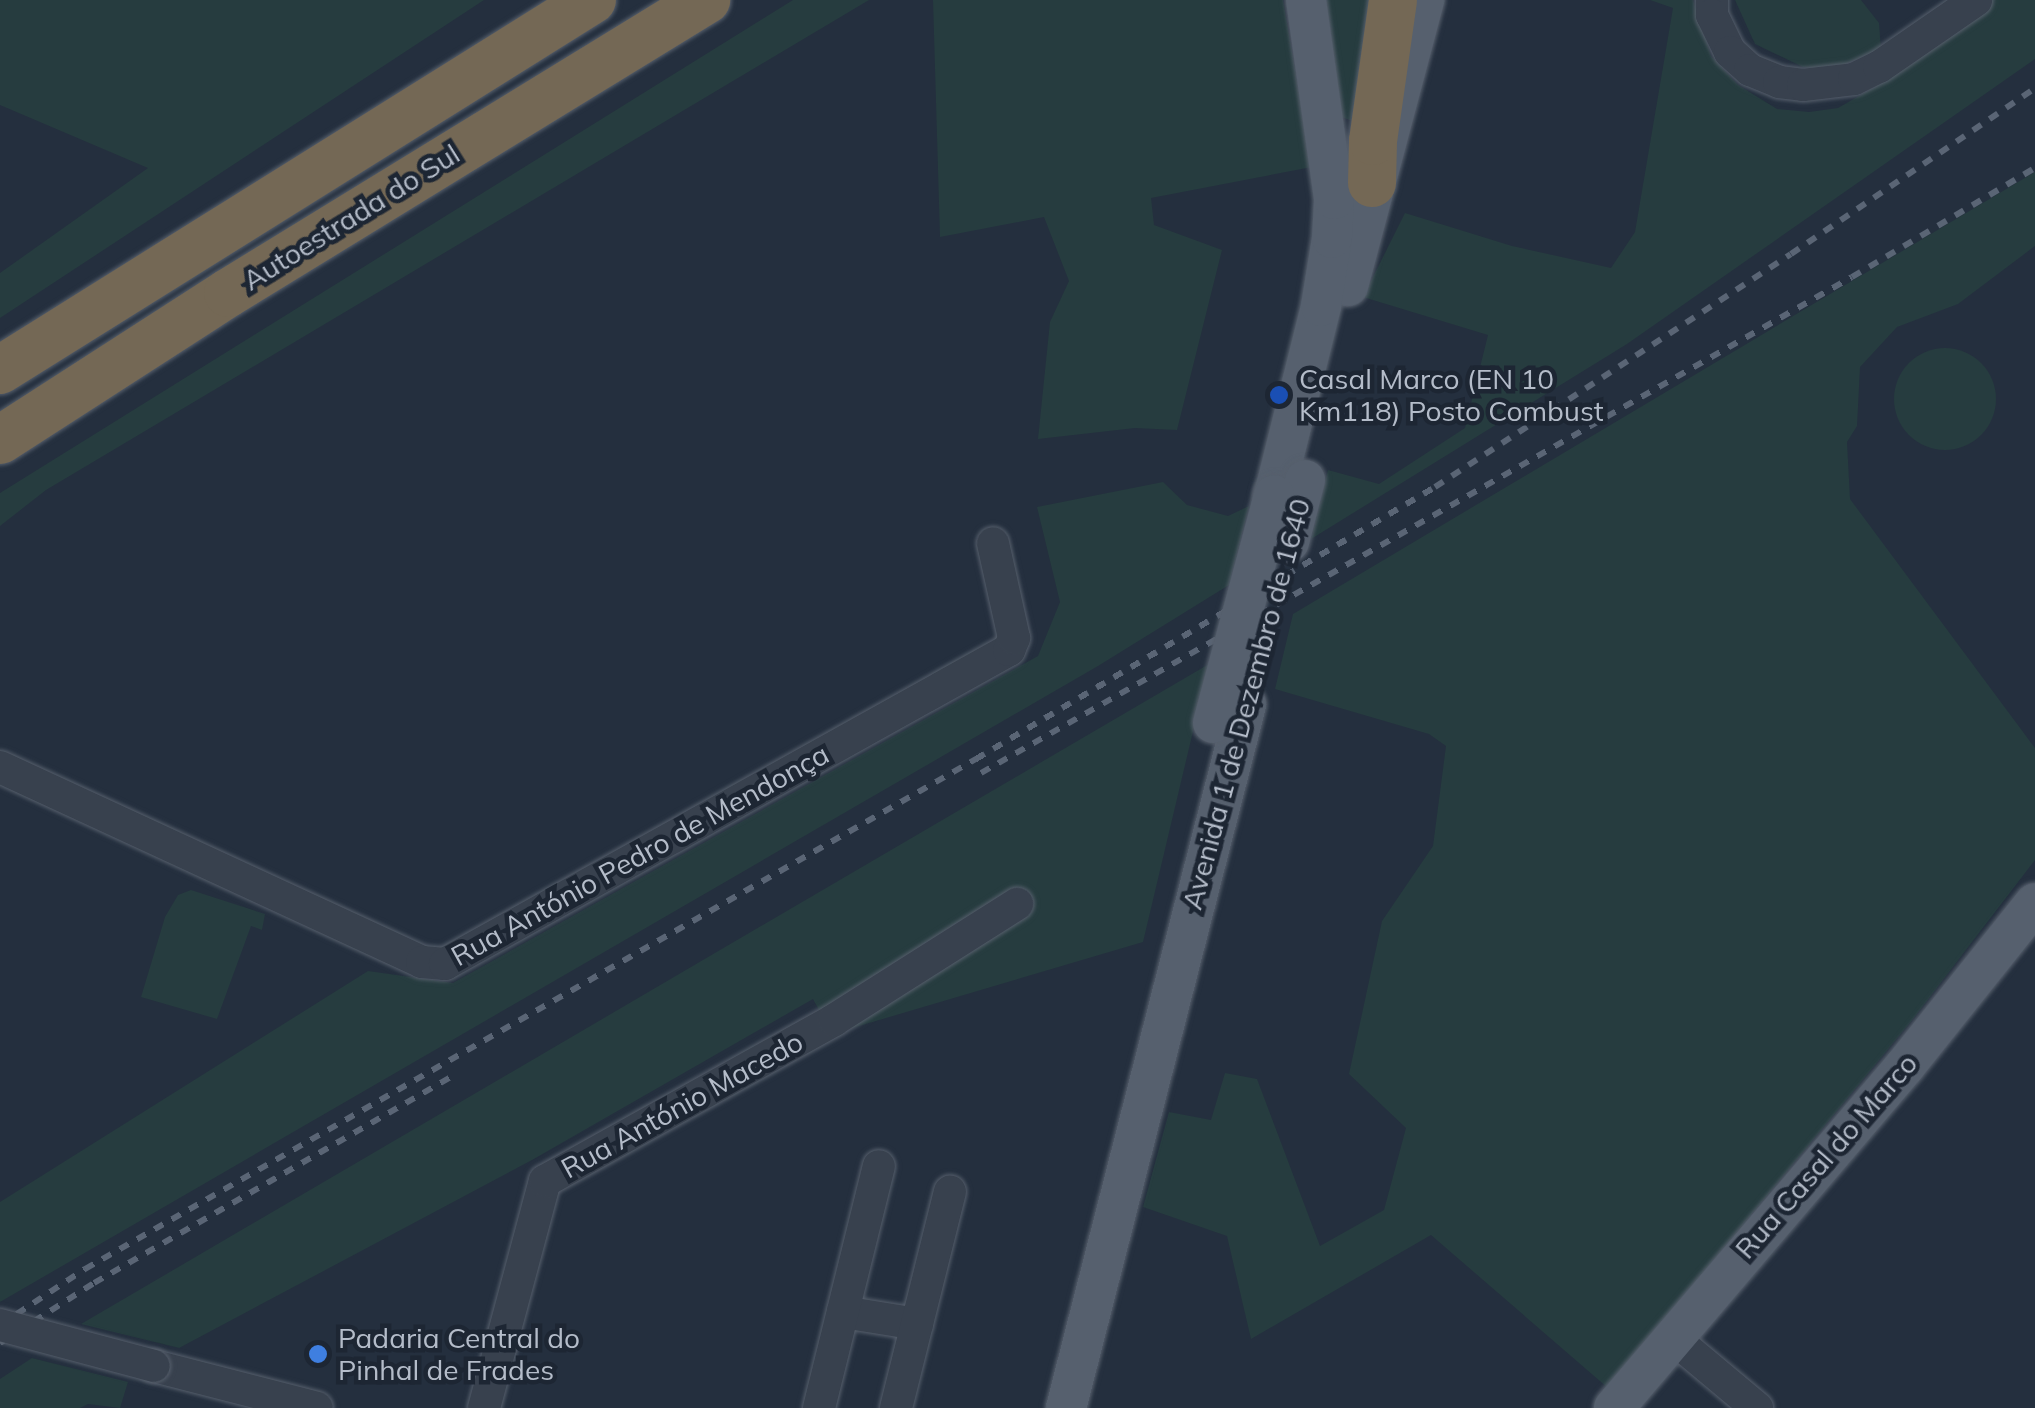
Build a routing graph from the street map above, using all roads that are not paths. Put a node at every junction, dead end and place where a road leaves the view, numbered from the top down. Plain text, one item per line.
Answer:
1 (576, 0) edge
2 (592, 0) edge
3 (706, 0) edge
4 (1306, 0) edge
5 (1393, 0) edge
6 (1424, 0) edge
7 (1712, 0) edge
8 (1976, 0) edge
9 (513, 48) junction
10 (1372, 183) junction
11 (0, 370) edge
12 (0, 440) edge
13 (1290, 487) junction
14 (993, 544) dead end
15 (1230, 714) junction
16 (0, 767) edge
17 (2035, 902) edge
18 (1017, 904) dead end
19 (879, 1166) dead end
20 (950, 1192) dead end
21 (843, 1312) junction
22 (917, 1324) junction
23 (0, 1326) edge
24 (1672, 1337) junction
25 (249, 1400) edge
26 (317, 1408) edge
27 (484, 1408) edge
28 (819, 1408) edge
29 (896, 1408) edge
30 (1042, 1408) edge
31 (1066, 1408) edge
32 (1614, 1408) edge
33 (1757, 1408) edge

1 - 9 highway
2 - 9 highway, Autoestrada do Sul
3 - 12 highway, Autoestrada do Sul
4 - 13 main road, Avenida 1 de Dezembro de 1640
5 - 10 highway
6 - 10 main road, Avenida 1 de Dezembro de 1640
7 - 8 street
9 - 11 highway, Autoestrada do Sul
10 - 13 main road, Avenida 1 de Dezembro de 1640
13 - 15 main road, Avenida 1 de Dezembro de 1640, bridge
14 - 16 street, Rua António Pedro de Mendonça
15 - 30 main road, Avenida 1 de Dezembro de 1640
15 - 31 main road, Avenida 1 de Dezembro de 1640
17 - 24 main road, Rua Casal do Marco
18 - 27 street, Rua António Macedo
19 - 21 street
20 - 22 street
21 - 22 street
21 - 28 street
22 - 29 street
23 - 25 street, bridge
24 - 32 main road, Rua Casal do Marco
24 - 33 street
25 - 26 street

